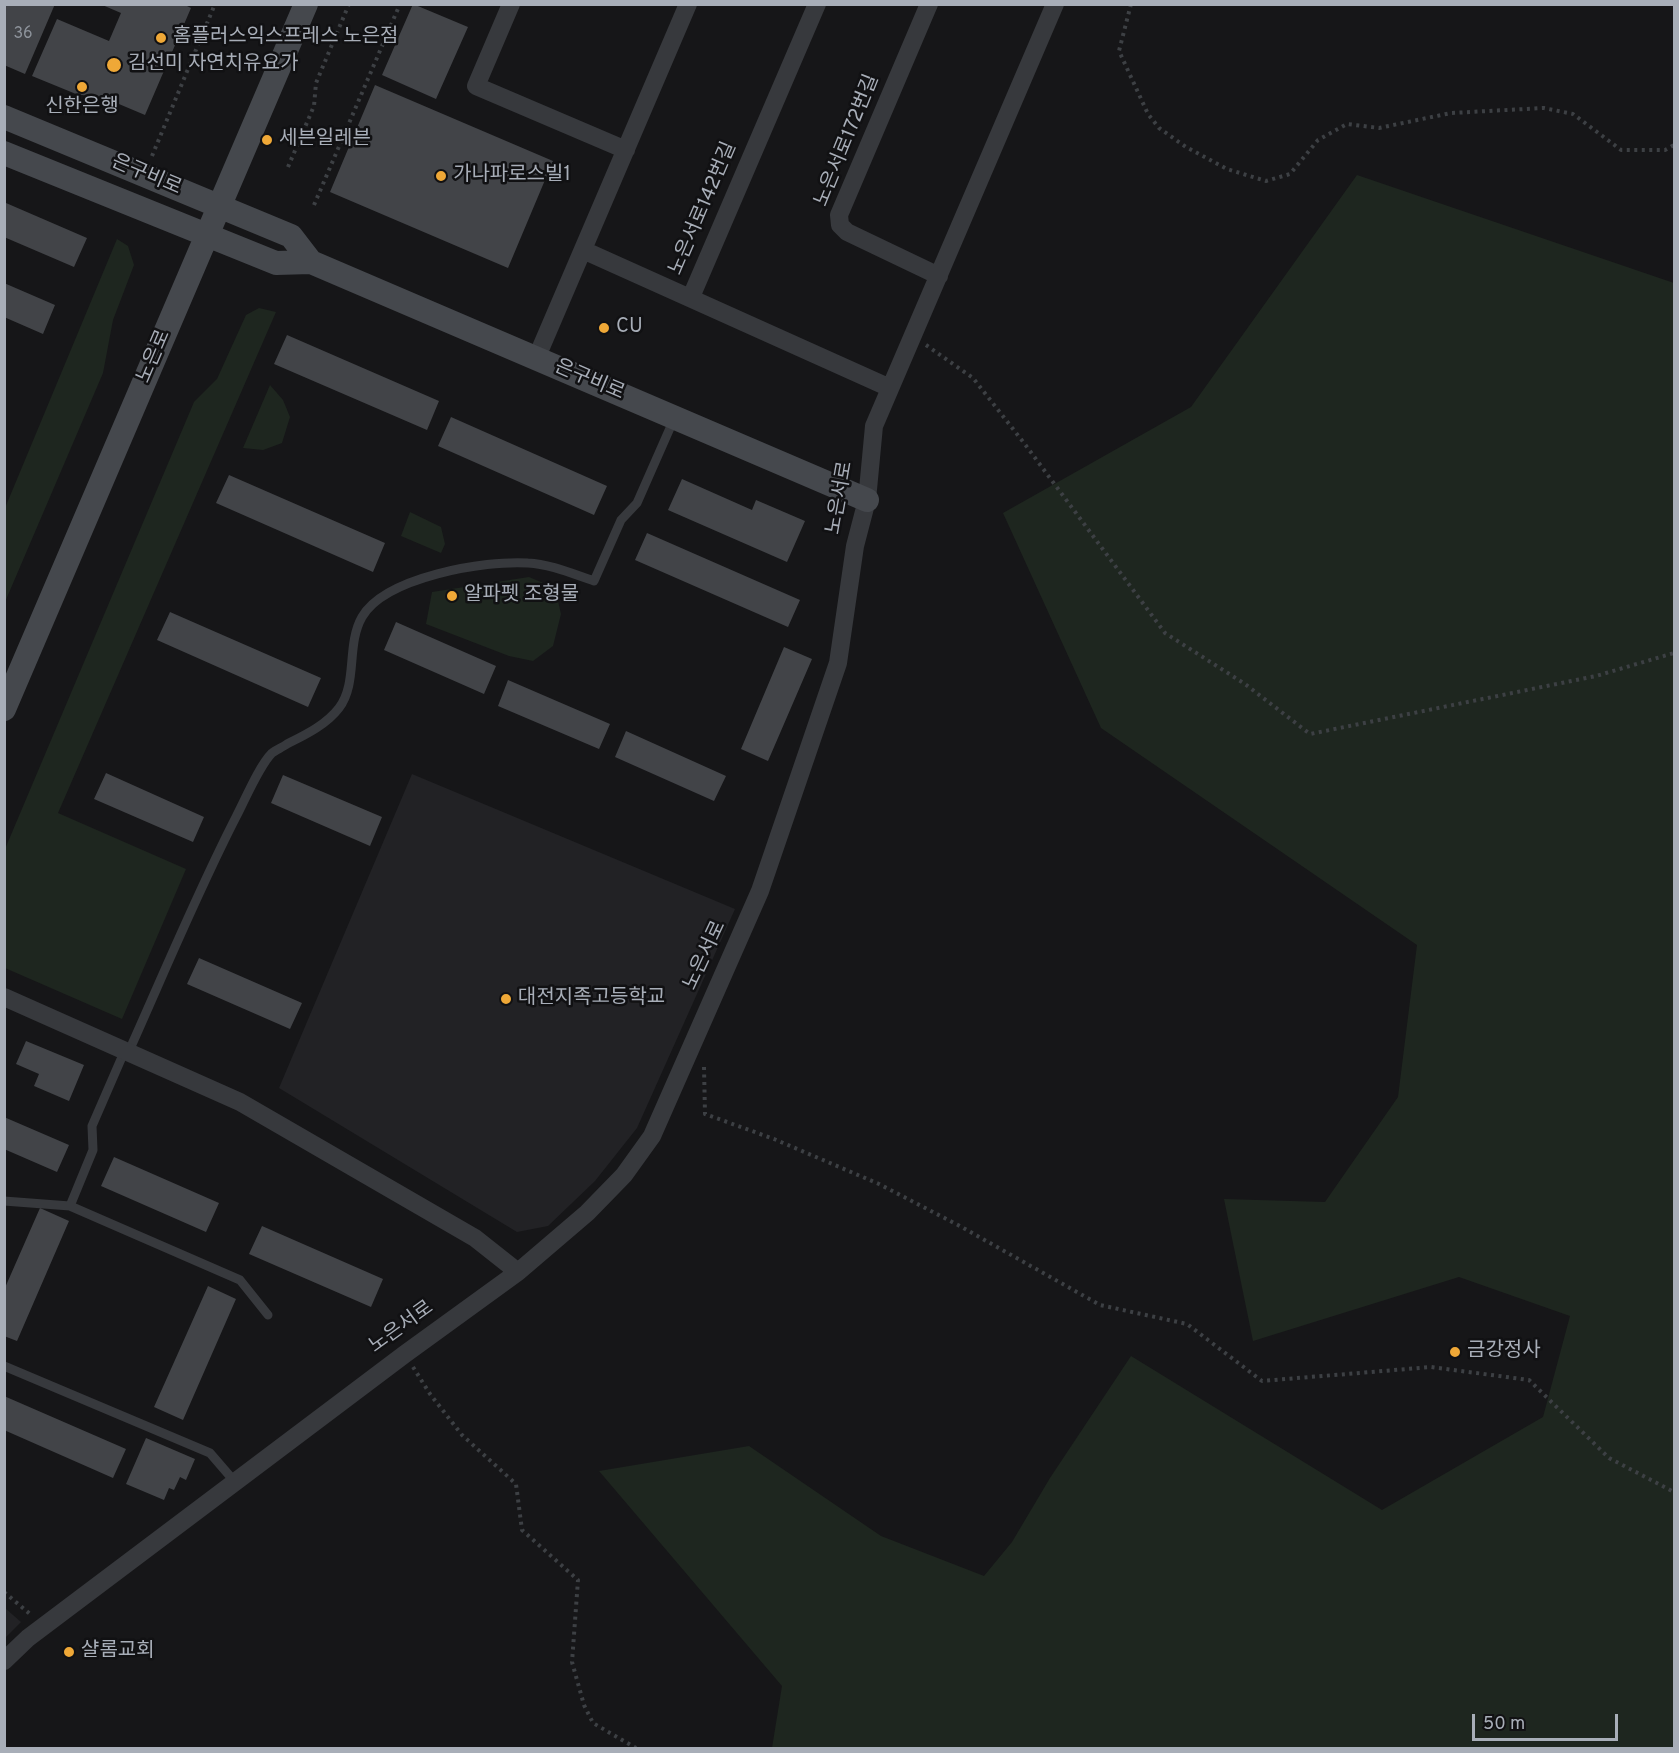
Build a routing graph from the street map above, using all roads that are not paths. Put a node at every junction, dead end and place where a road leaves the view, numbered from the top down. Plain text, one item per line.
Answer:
1 (306, 4) edge
2 (511, 4) edge
3 (688, 4) edge
4 (817, 4) edge
5 (929, 4) edge
6 (1054, 4) edge
7 (4, 117) edge
8 (626, 150) junction
9 (6, 157) edge
10 (219, 207) junction
11 (206, 237) junction
12 (583, 250) junction
13 (311, 262) junction
14 (939, 276) junction
15 (691, 297) junction
16 (536, 358) junction
17 (890, 388) junction
18 (675, 417) junction
19 (867, 500) junction
20 (4, 709) edge
21 (4, 997) edge
22 (127, 1051) junction
23 (4, 1201) edge
24 (70, 1206) junction
25 (518, 1272) junction
26 (268, 1315) dead end
27 (4, 1366) edge
28 (235, 1482) junction
29 (4, 1661) edge

1 - 10 street, 노은로
2 - 8 street
3 - 8 street
4 - 15 street, 노은서로142번길
5 - 14 street, 노은서로172번길
6 - 14 street, 노은서로
7 - 10 street, 은구비로
8 - 12 street
9 - 11 street, 은구비로
10 - 11 street, 노은로
10 - 13 street, 은구비로
11 - 13 street, 은구비로
11 - 20 street, 노은로
12 - 15 street
12 - 16 street
13 - 16 street, 은구비로
14 - 17 street, 노은서로
15 - 17 street, 노은서로142번길
16 - 18 street, 은구비로
17 - 19 street, 노은서로
18 - 19 street, 은구비로
18 - 22 lane
19 - 25 street, 노은서로
21 - 22 street
22 - 24 lane
22 - 25 street
23 - 24 lane
24 - 26 lane
25 - 28 street, 노은서로
27 - 28 lane
28 - 29 street, 노은서로

